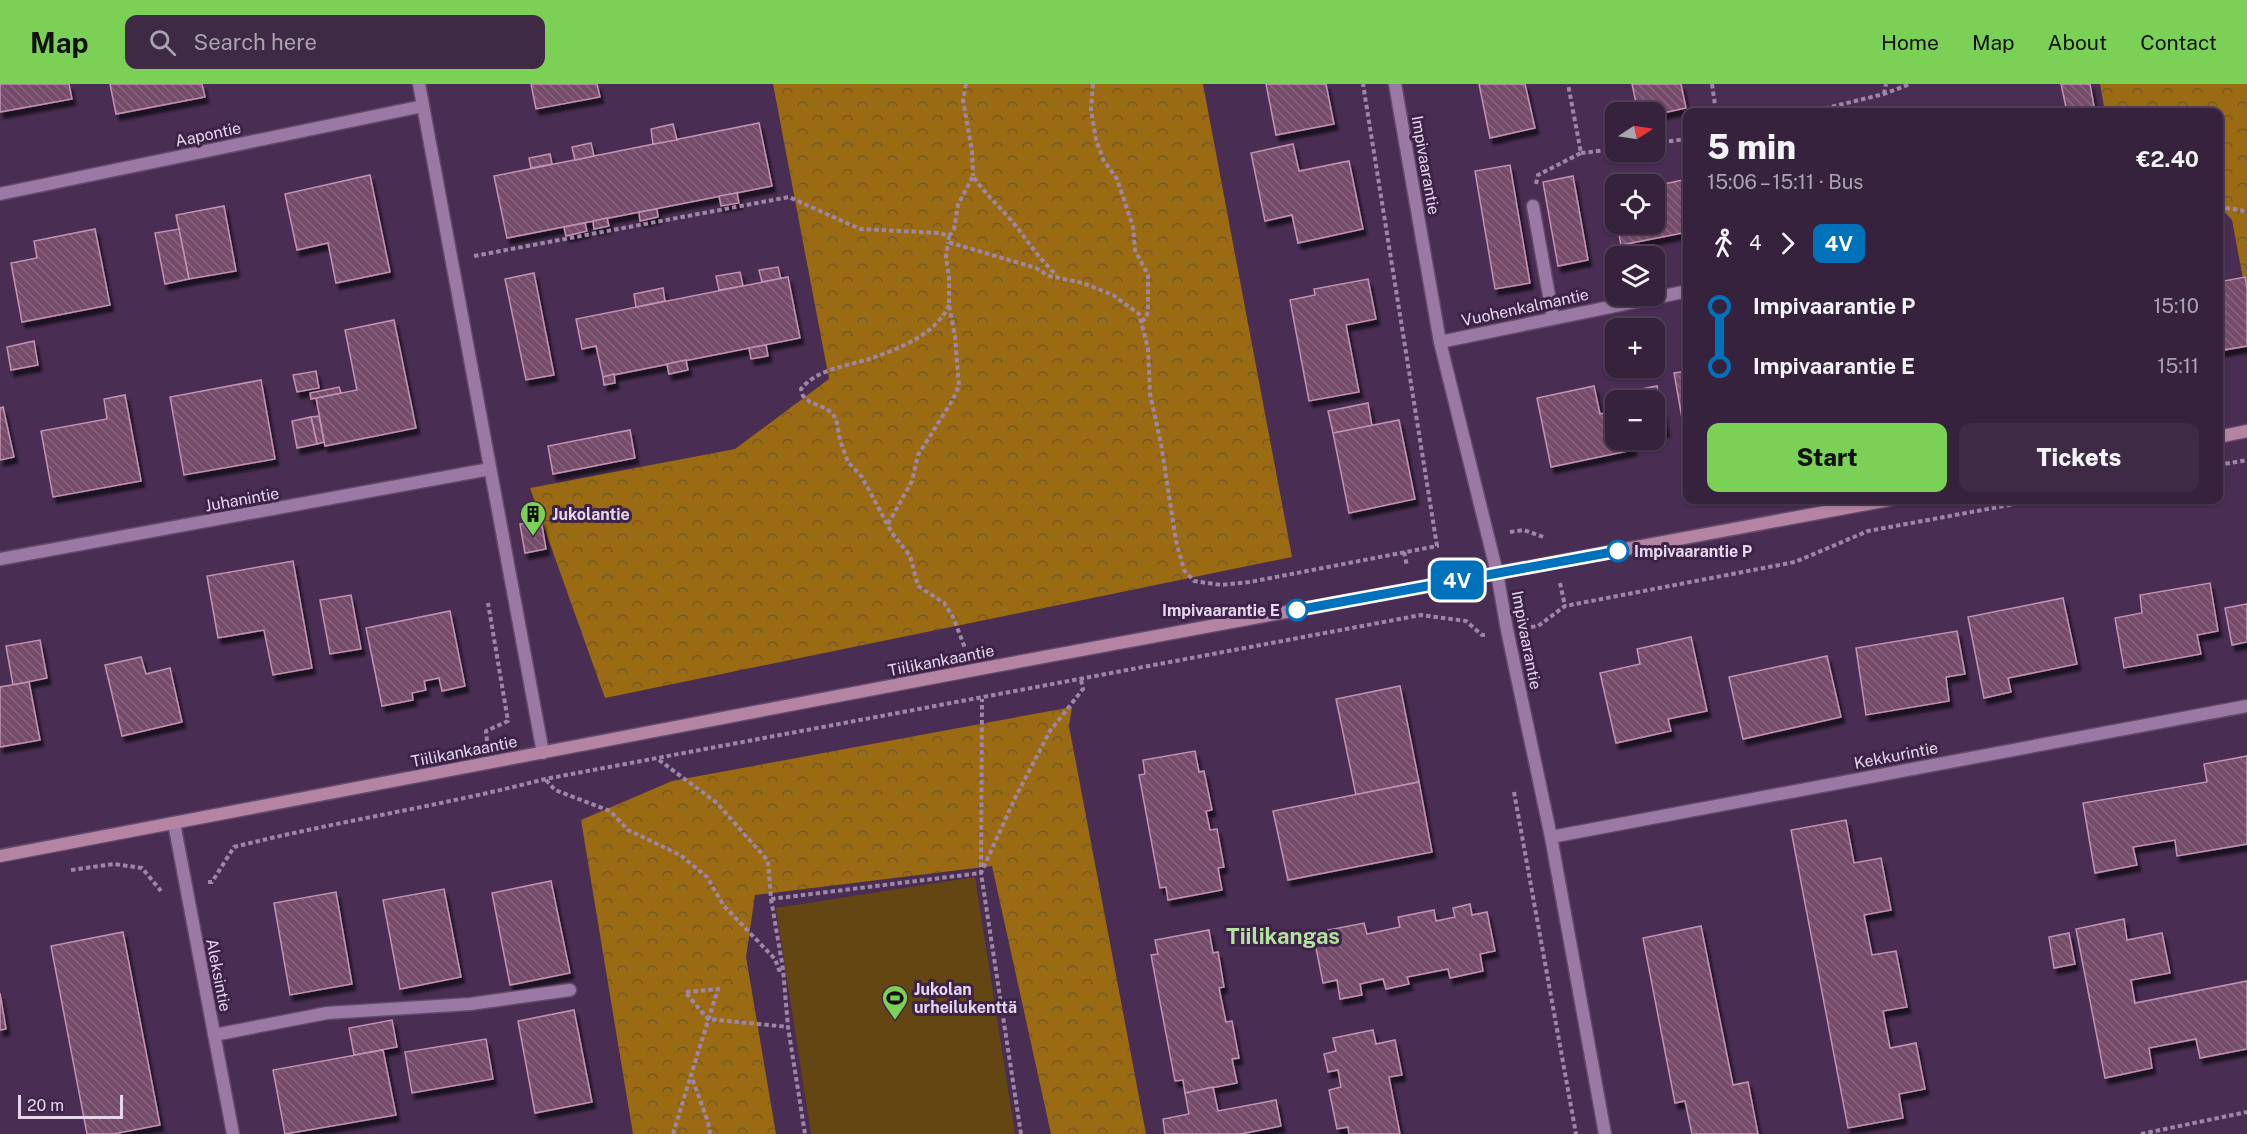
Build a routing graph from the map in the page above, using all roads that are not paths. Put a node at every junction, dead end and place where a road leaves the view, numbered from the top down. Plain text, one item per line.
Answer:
1 (419, 84) edge
2 (1395, 84) edge
3 (423, 106) junction
4 (0, 194) edge
5 (1533, 206) road end
6 (1683, 292) edge
7 (1553, 318) junction
8 (1440, 342) junction
9 (2247, 431) edge
10 (2223, 436) edge
11 (490, 469) junction
12 (1868, 504) edge
13 (0, 559) edge
14 (1497, 573) junction
15 (2247, 706) edge
16 (543, 753) junction
17 (174, 823) junction
18 (1551, 837) junction
19 (0, 856) edge
20 (570, 990) dead end
21 (214, 1035) junction
22 (233, 1134) edge
23 (1605, 1134) edge

1 - 3 street
2 - 8 street, Impivaarantie
3 - 4 street, Aapontie
3 - 11 street
5 - 7 street
6 - 7 street, Vuohenkalmantie
7 - 8 street, Vuohenkalmantie
8 - 14 street, Impivaarantie
9 - 10 street
11 - 13 street, Juhanintie
11 - 16 street
12 - 14 street, Tiilikankaantie
14 - 16 street, Tiilikankaantie
14 - 18 street, Impivaarantie
15 - 18 street, Kekkurintie
16 - 17 street, Tiilikankaantie
17 - 19 street, Tiilikankaantie
17 - 21 street, Aleksintie
18 - 23 street, Impivaarantie
20 - 21 street
21 - 22 street, Aleksintie

